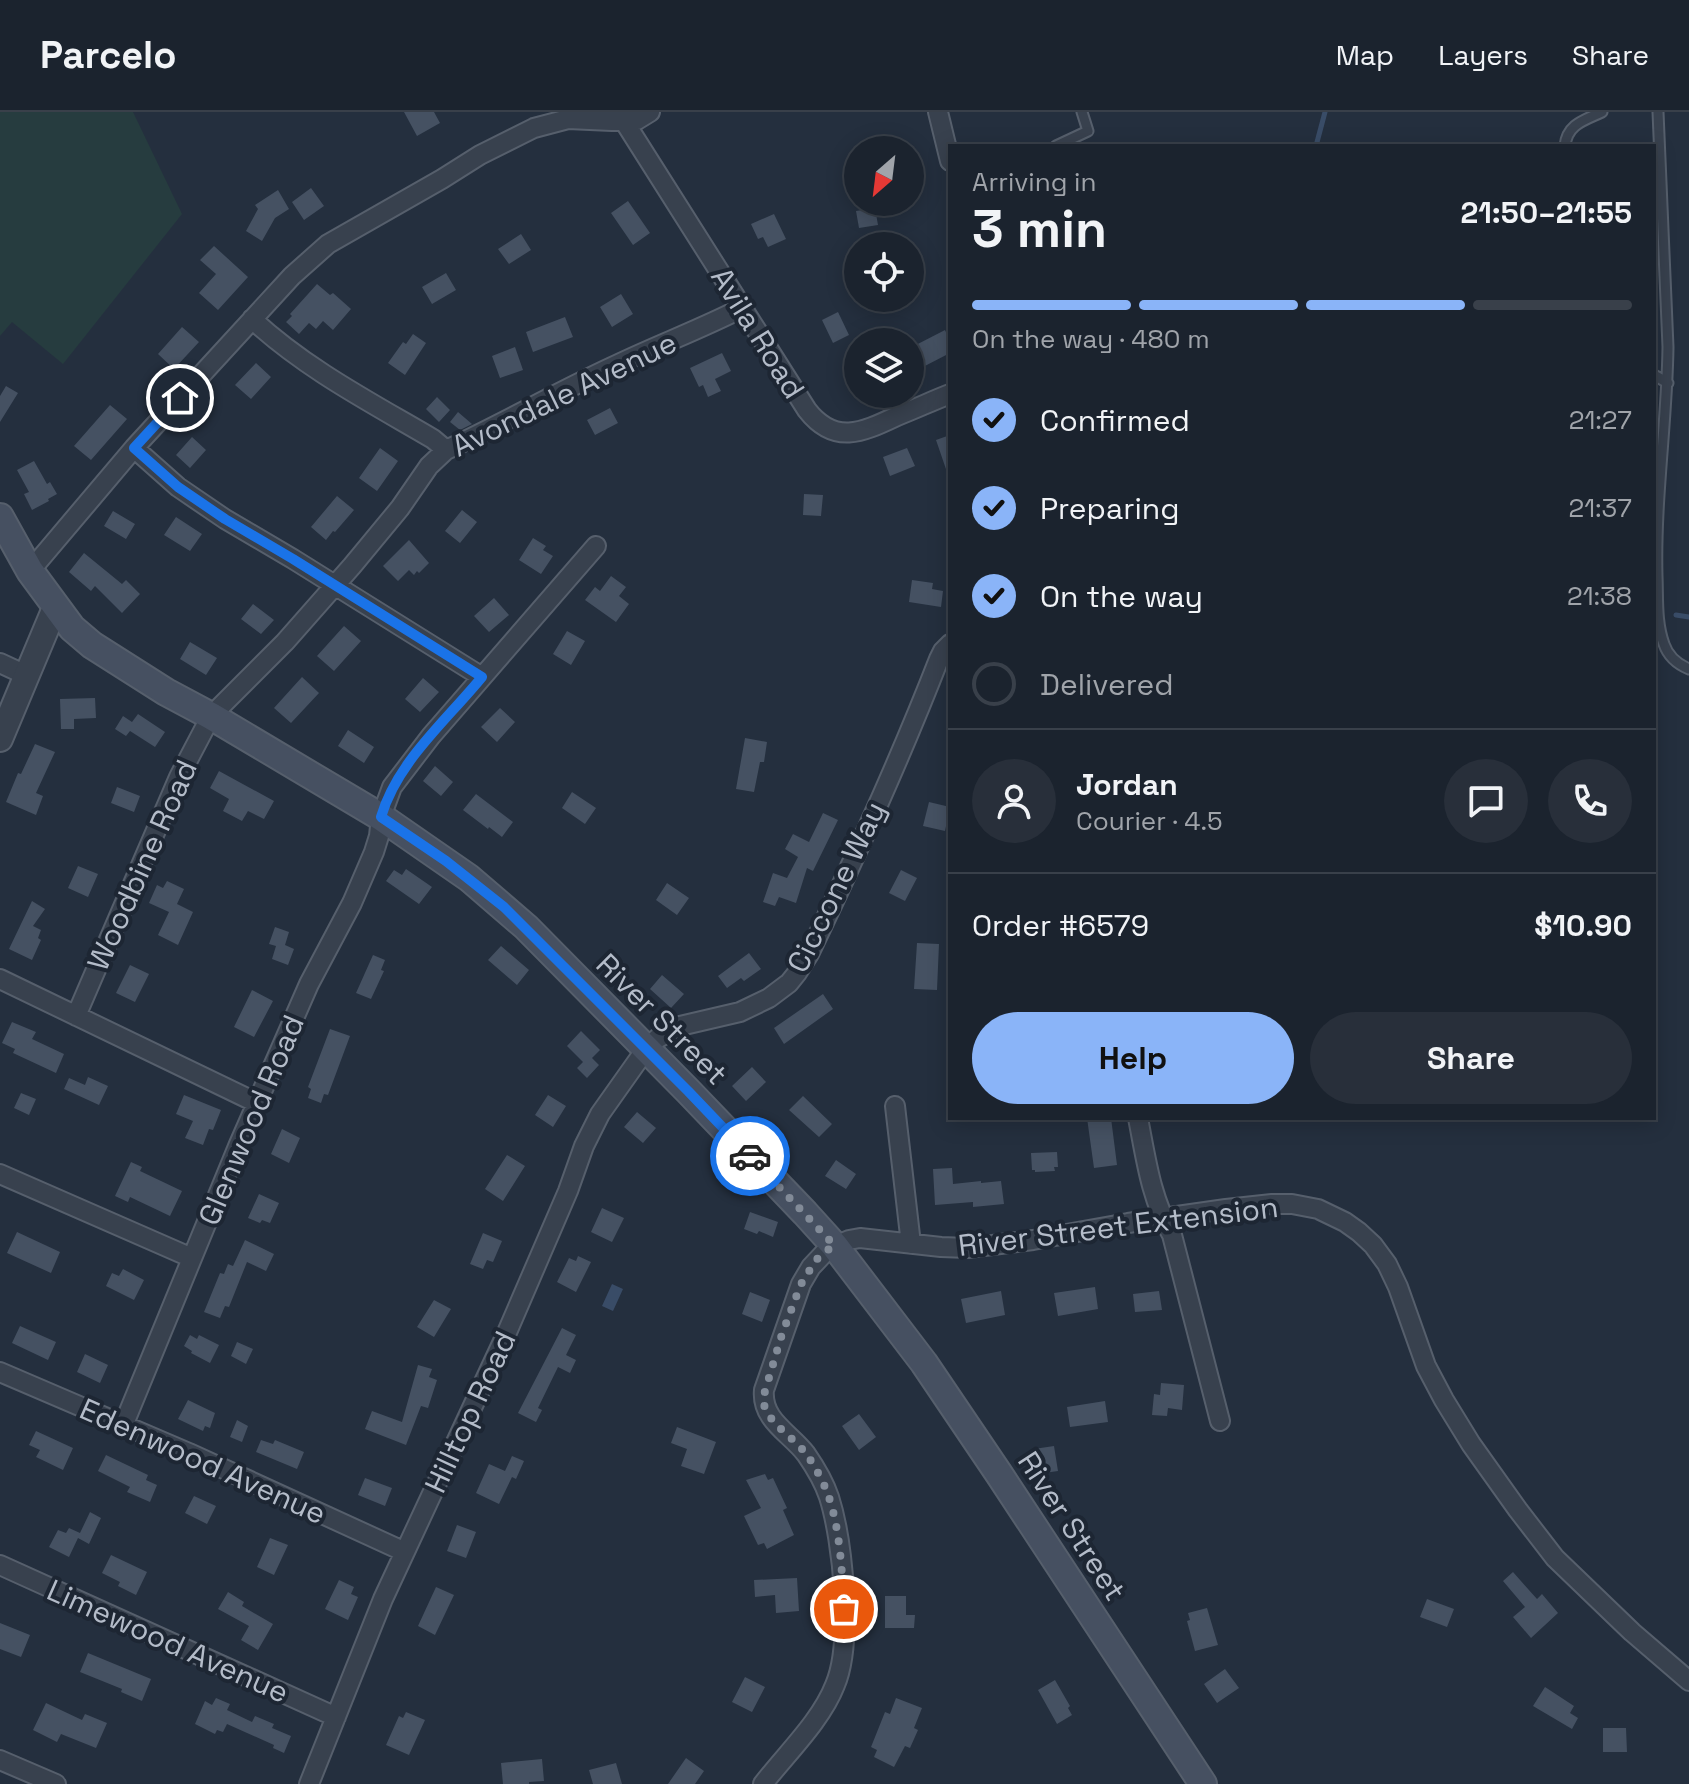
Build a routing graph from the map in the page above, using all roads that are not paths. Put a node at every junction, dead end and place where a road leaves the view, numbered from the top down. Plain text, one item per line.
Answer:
1 (650, 112) edge
2 (938, 112) edge
3 (1082, 112) edge
4 (1602, 112) edge
5 (1658, 112) edge
6 (624, 121) junction
7 (1060, 144) edge
8 (1565, 144) edge
9 (948, 153) edge
10 (1659, 199) edge
11 (742, 308) junction
12 (252, 319) junction
13 (1656, 376) edge
14 (1668, 383) junction
15 (948, 395) edge
16 (134, 448) junction
17 (446, 450) junction
18 (0, 517) edge
19 (596, 546) dead end
20 (30, 571) junction
21 (335, 585) junction
22 (55, 608) junction
23 (948, 646) edge
24 (0, 663) edge
25 (1689, 669) edge
26 (28, 676) junction
27 (482, 677) junction
28 (211, 716) junction
29 (0, 739) edge
30 (381, 817) junction
31 (0, 979) edge
32 (76, 1016) junction
33 (646, 1049) junction
34 (257, 1103) junction
35 (895, 1106) dead end
36 (1138, 1120) edge
37 (0, 1174) edge
38 (1162, 1218) junction
39 (911, 1244) junction
40 (834, 1245) junction
41 (192, 1258) junction
42 (0, 1372) edge
43 (1220, 1421) dead end
44 (123, 1426) junction
45 (405, 1552) junction
46 (0, 1565) edge
47 (1689, 1681) edge
48 (336, 1717) junction
49 (0, 1760) edge
50 (56, 1784) edge
51 (309, 1784) edge
52 (763, 1784) edge
53 (1203, 1784) edge

1 - 6 street
2 - 9 street
3 - 7 lane
4 - 8 lane
5 - 10 lane
6 - 11 street, Avila Road
6 - 12 street
10 - 14 lane
11 - 15 street, Avila Road
11 - 17 street, Avondale Avenue
12 - 16 street
12 - 17 street
13 - 14 lane
14 - 25 lane
16 - 20 street
16 - 21 street
17 - 21 street, Avondale Avenue
18 - 20 main road, River Street
19 - 27 street, Glenwood Road
20 - 22 main road, River Street
21 - 27 street
21 - 28 street, Avondale Avenue
22 - 26 street
22 - 28 main road, River Street
23 - 33 street, Ciccone Way
24 - 26 street
26 - 29 street
27 - 30 street, Glenwood Road
28 - 30 main road, River Street
28 - 32 street, Woodbine Road
30 - 33 main road, River Street
30 - 34 street, Glenwood Road
31 - 32 street
32 - 34 street
33 - 40 main road, River Street
33 - 45 street, Hilltop Road
34 - 41 street, Glenwood Road
35 - 39 street
36 - 38 street
37 - 41 street
38 - 39 street, River Street Extension
38 - 43 street
38 - 47 street, River Street Extension
39 - 40 street, River Street Extension
40 - 52 street
40 - 53 main road, River Street
41 - 44 street, Glenwood Road
42 - 44 street, Edenwood Avenue
44 - 45 street, Edenwood Avenue
45 - 48 street, Hilltop Road
46 - 48 street, Limewood Avenue
48 - 51 street, Hilltop Road
49 - 50 street

